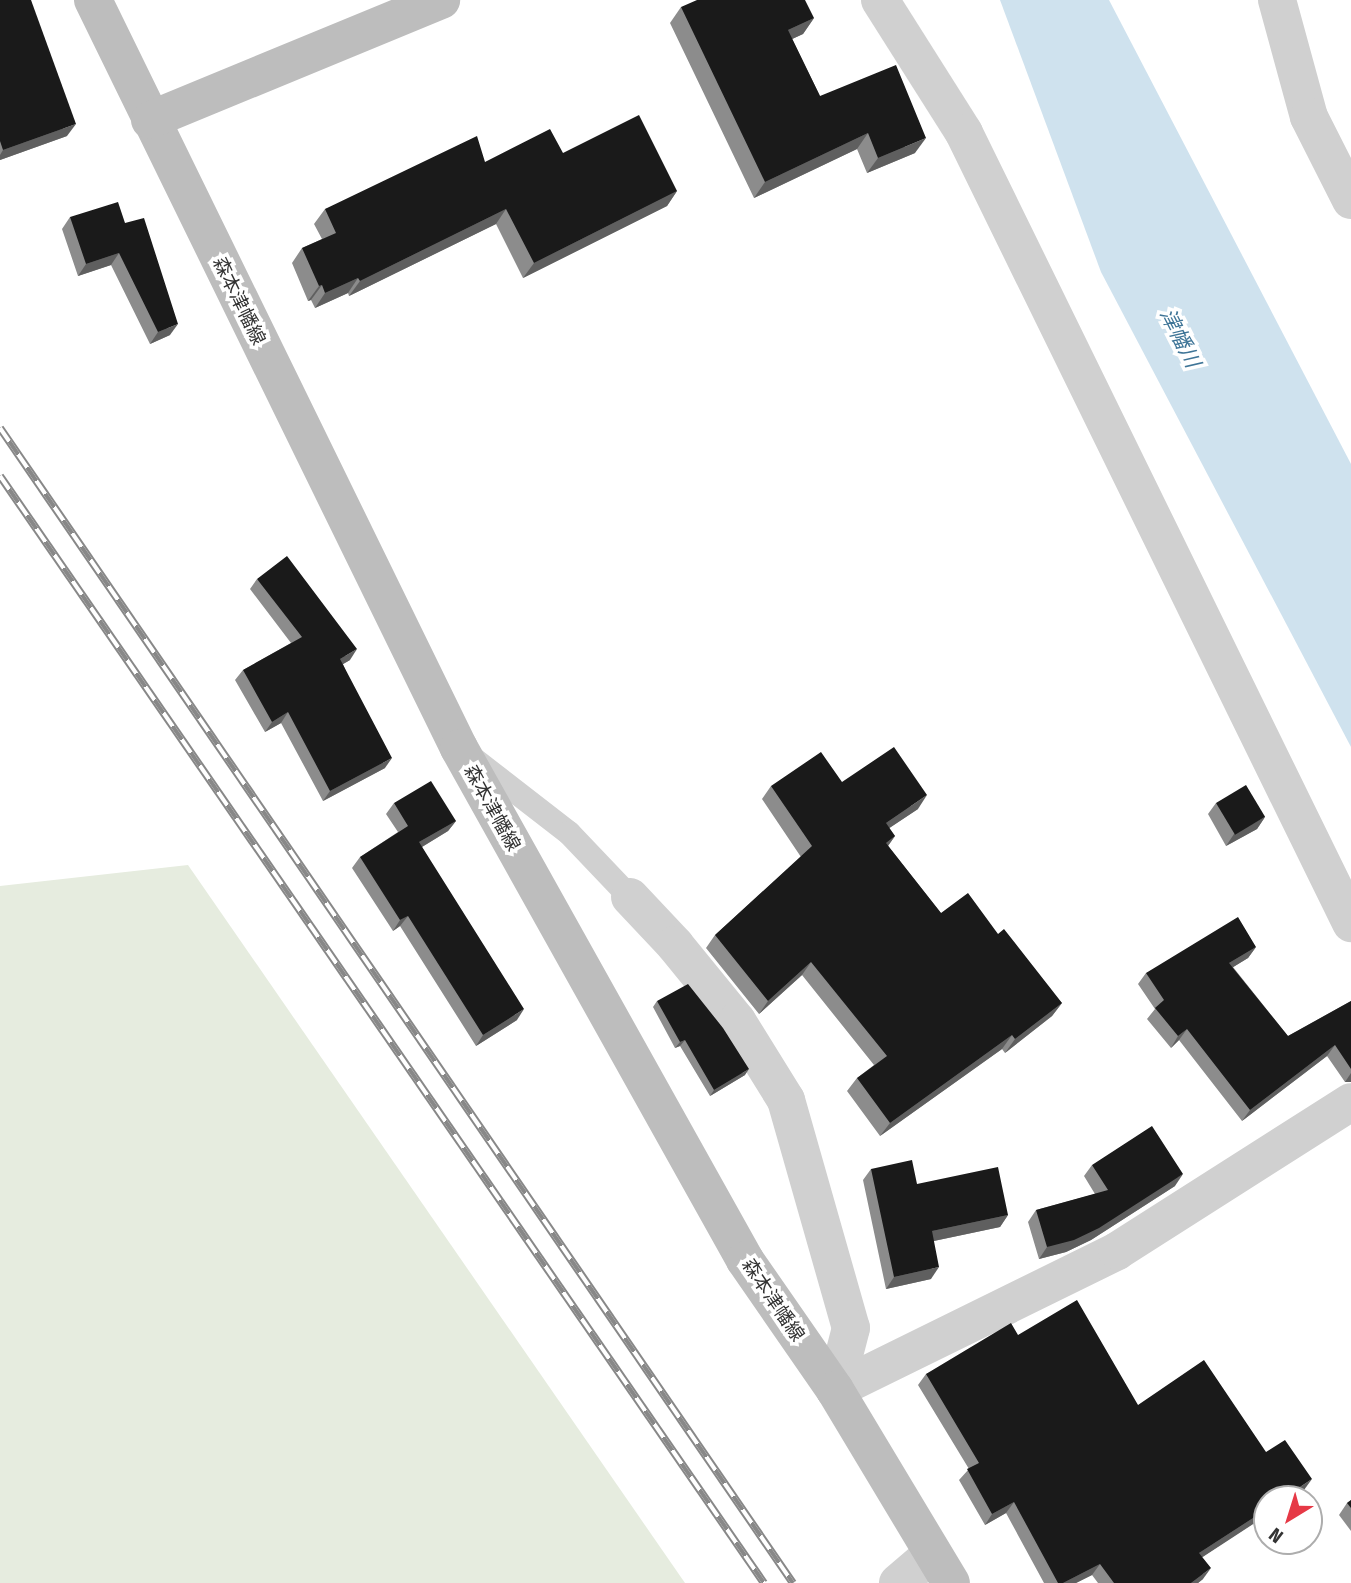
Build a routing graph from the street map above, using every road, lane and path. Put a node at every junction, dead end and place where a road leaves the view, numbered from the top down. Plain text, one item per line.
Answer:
1 (93, 0) edge
2 (441, 0) edge
3 (880, 0) edge
4 (1277, 0) edge
5 (150, 120) junction
6 (1351, 200) edge
7 (459, 748) junction
8 (631, 897) joint
9 (1351, 923) edge
10 (1351, 1102) edge
11 (835, 1390) junction
12 (941, 1569) edge
13 (898, 1583) edge

1 - 5 main road, 森本津幡線
2 - 5 main road
3 - 9 street
4 - 6 street
5 - 7 main road, 森本津幡線
7 - 8 lane
7 - 11 main road, 森本津幡線
8 - 11 street
10 - 11 street
11 - 12 main road, 森本津幡線
12 - 13 street

